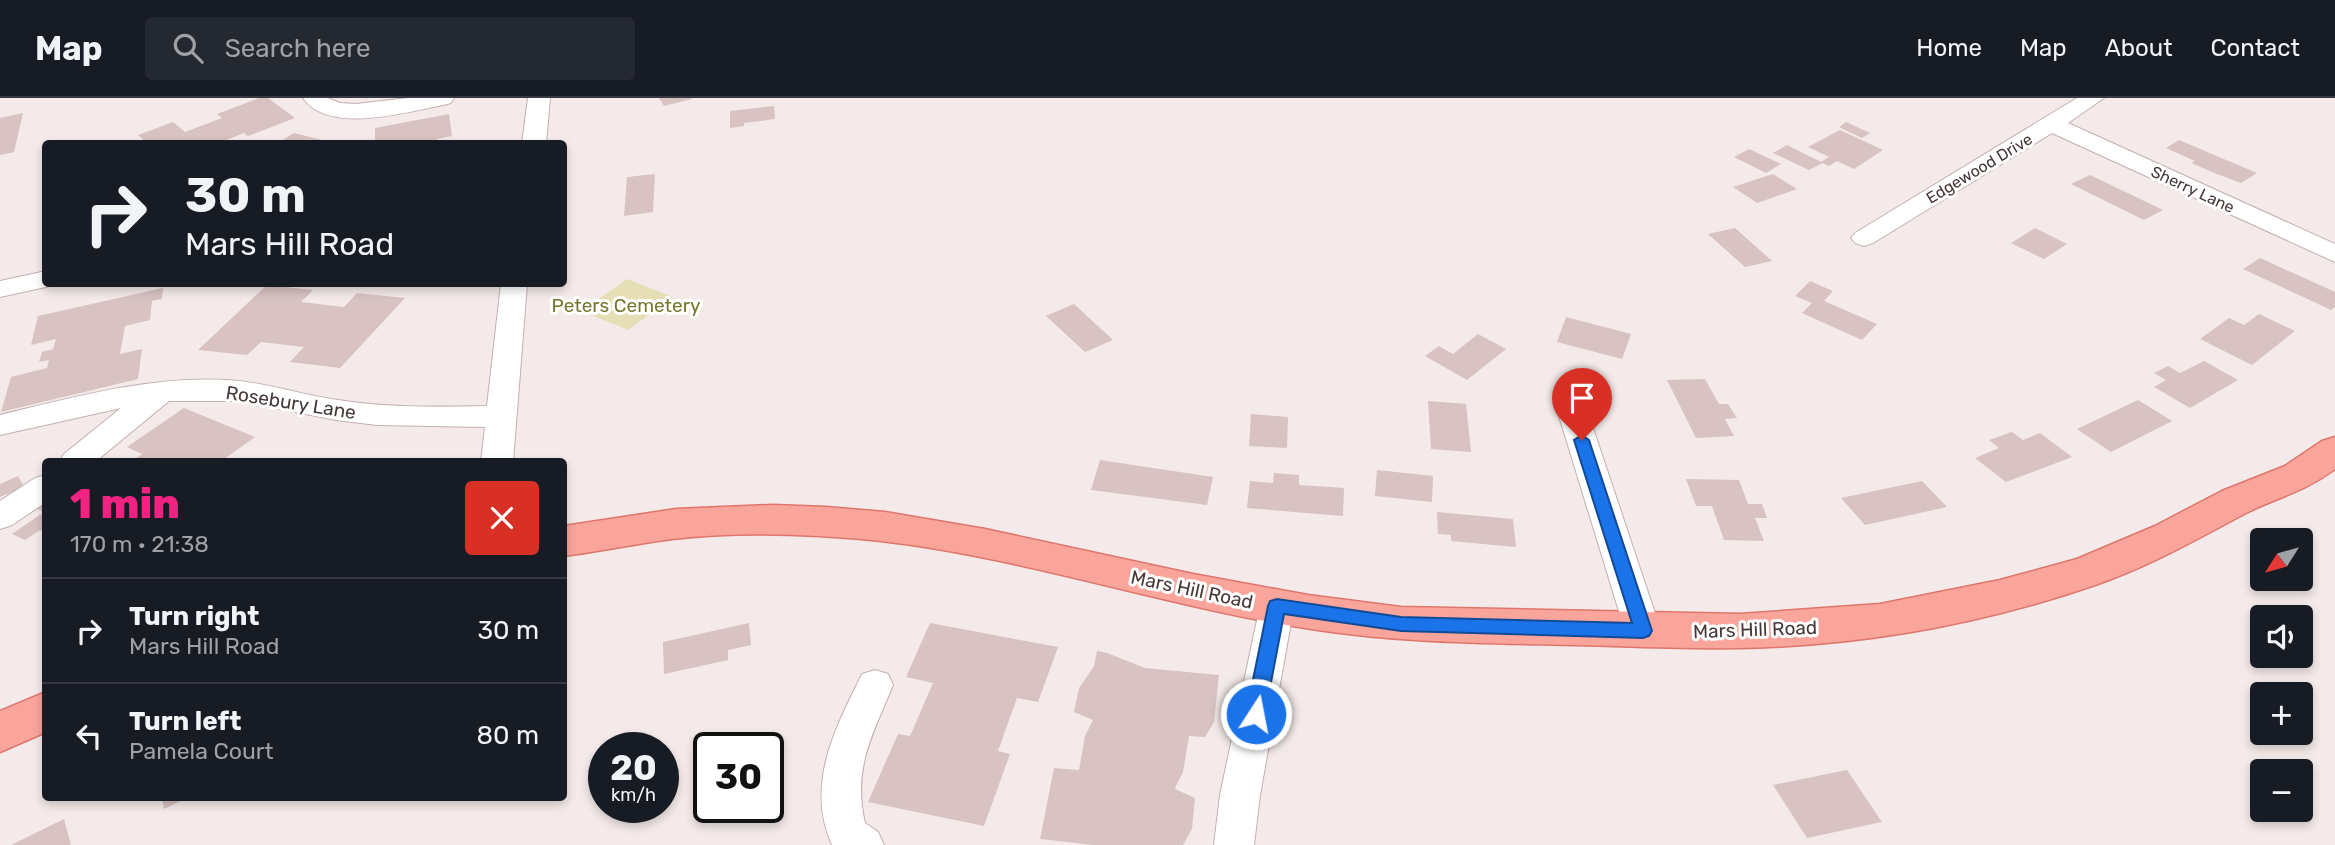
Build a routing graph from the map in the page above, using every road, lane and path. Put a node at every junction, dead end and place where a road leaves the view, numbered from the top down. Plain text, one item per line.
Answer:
1 (314, 98) edge
2 (443, 98) edge
3 (539, 98) edge
4 (2093, 98) edge
5 (2051, 124) junction
6 (534, 140) edge
7 (1864, 238) dead end
8 (2335, 254) edge
9 (42, 280) edge
10 (514, 287) edge
11 (0, 289) edge
12 (158, 393) junction
13 (501, 415) junction
14 (1574, 416) dead end
15 (0, 425) edge
16 (2335, 450) edge
17 (80, 458) edge
18 (497, 458) edge
19 (42, 489) edge
20 (0, 517) edge
21 (567, 541) edge
22 (1277, 606) junction
23 (1643, 631) junction
24 (875, 685) dead end
25 (42, 713) edge
26 (0, 732) edge
27 (864, 845) edge
28 (1234, 845) edge

1 - 2 street
3 - 6 street
4 - 5 street, Edgewood Drive
5 - 7 street, Edgewood Drive
5 - 8 street, Sherry Lane
9 - 11 street
10 - 13 street
12 - 13 street, Rosebury Lane
12 - 15 street, Rosebury Lane
12 - 17 street
13 - 18 street
14 - 23 street
16 - 23 main road, Mars Hill Road
19 - 20 street
21 - 22 main road, Mars Hill Road
22 - 23 main road, Mars Hill Road
22 - 28 street
24 - 27 street
25 - 26 main road

